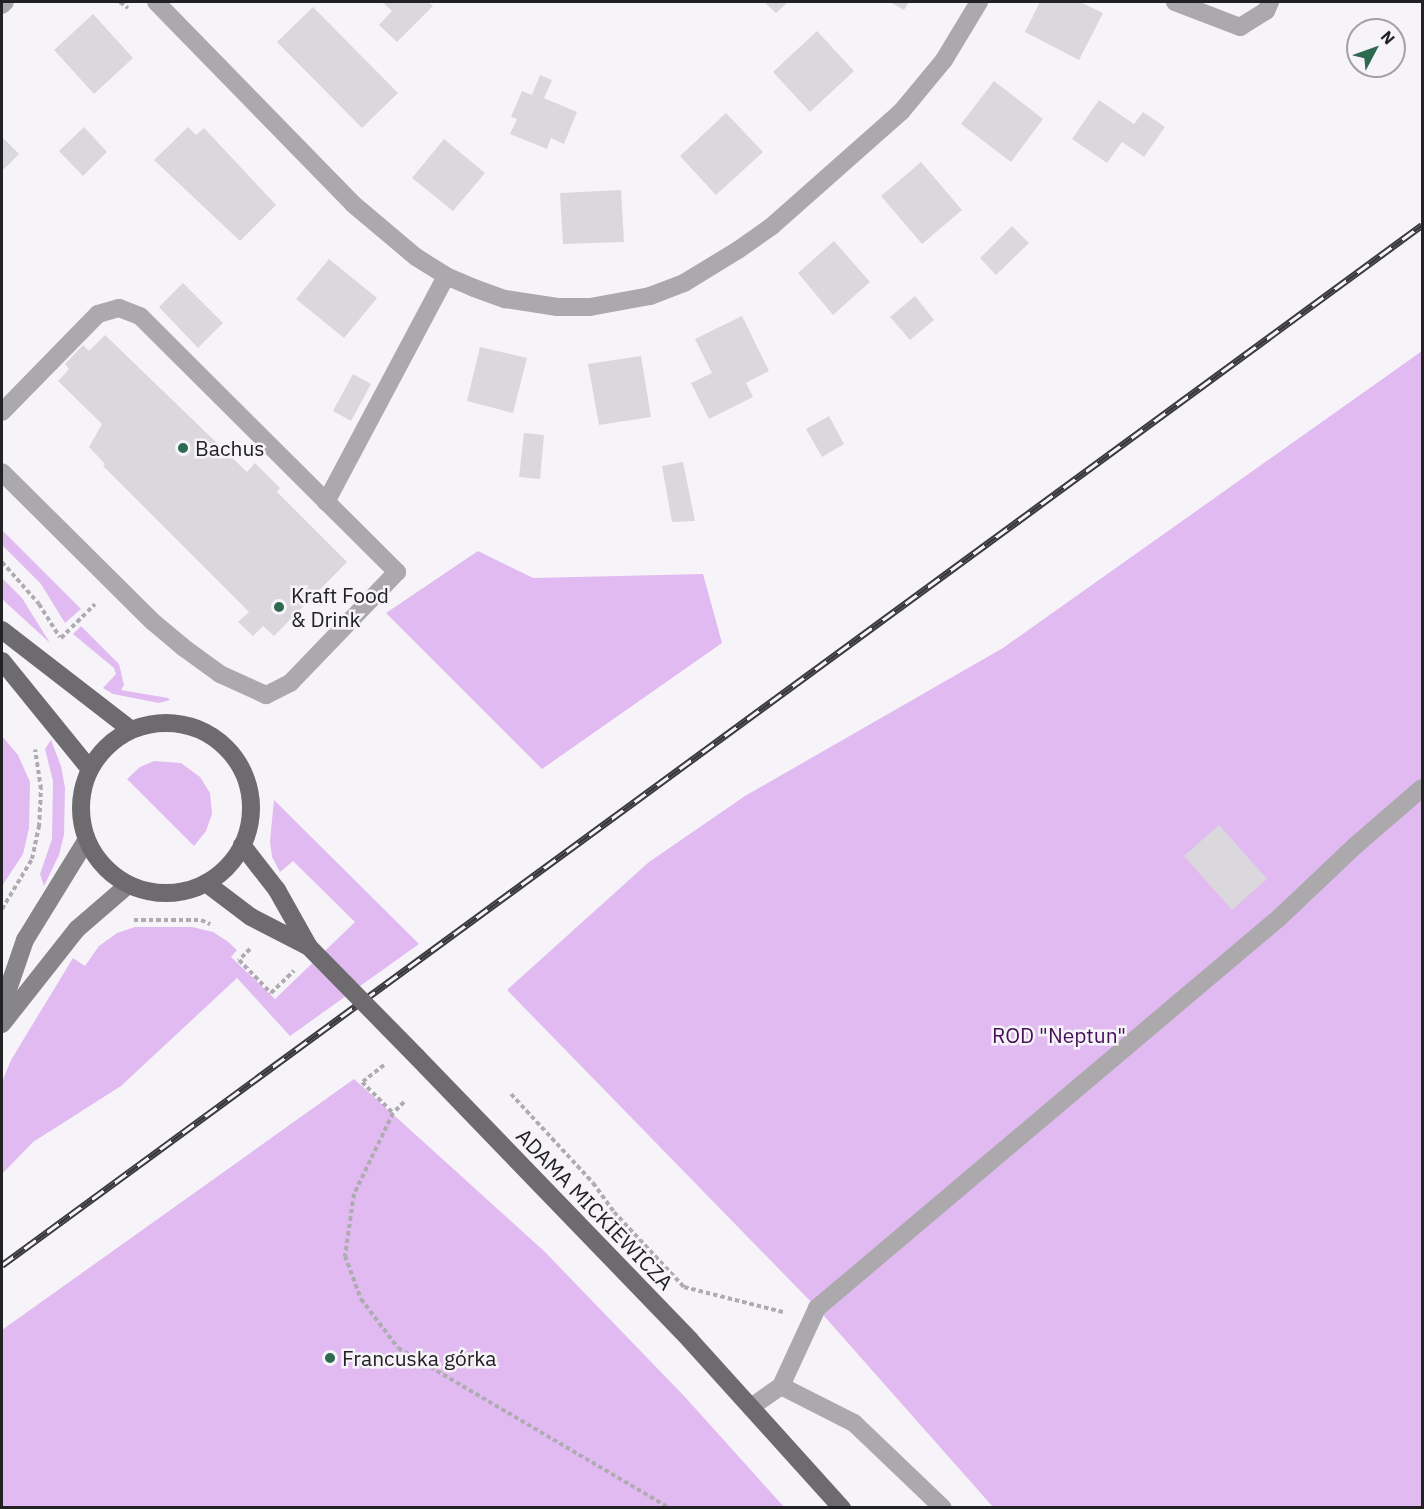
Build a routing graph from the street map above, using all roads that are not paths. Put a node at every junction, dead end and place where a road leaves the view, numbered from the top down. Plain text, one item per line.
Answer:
1 (156, 2) edge
2 (979, 2) edge
3 (1175, 2) edge
4 (1270, 2) edge
5 (446, 276) junction
6 (2, 412) edge
7 (2, 472) edge
8 (326, 502) junction
9 (2, 630) edge
10 (2, 661) edge
11 (130, 729) junction
12 (89, 768) junction
13 (1422, 788) edge
14 (86, 842) junction
15 (243, 845) junction
16 (206, 883) junction
17 (128, 885) junction
18 (309, 947) junction
19 (2, 1006) edge
20 (2, 1024) edge
21 (781, 1386) junction
22 (751, 1407) junction
23 (842, 1508) edge
24 (943, 1508) edge

1 - 5 street
2 - 5 street
3 - 4 street
5 - 8 street
6 - 8 street
7 - 8 street
9 - 11 main road
10 - 12 main road
11 - 12 main road
11 - 15 main road
12 - 14 main road
13 - 21 street
14 - 17 main road
14 - 19 main road
15 - 16 main road
15 - 18 main road, ADAMA MICKIEWICZA
16 - 17 main road
16 - 18 main road, ADAMA MICKIEWICZA
17 - 20 main road
18 - 22 main road, ADAMA MICKIEWICZA, bridge
21 - 22 street
21 - 24 street
22 - 23 main road, ADAMA MICKIEWICZA

